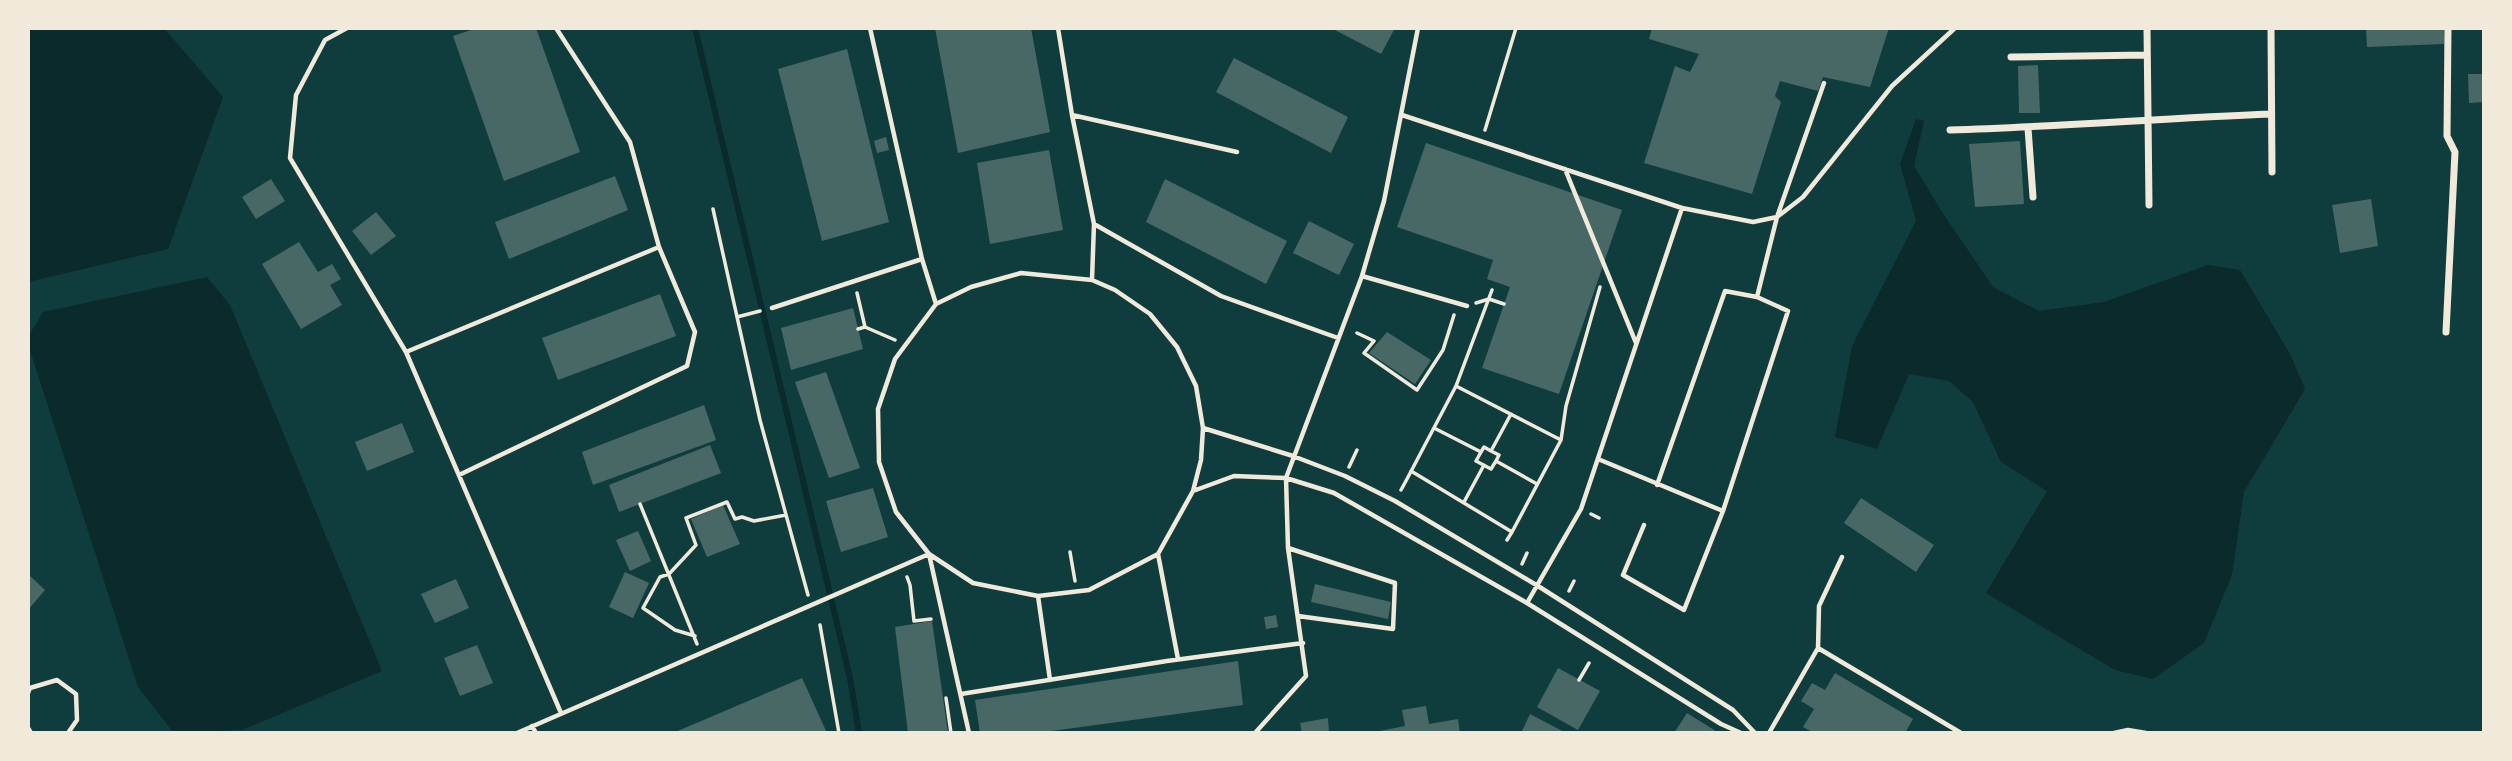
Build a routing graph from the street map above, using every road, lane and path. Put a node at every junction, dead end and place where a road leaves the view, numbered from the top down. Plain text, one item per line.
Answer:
1 (347, 28) edge
2 (556, 28) edge
3 (870, 28) edge
4 (1058, 28) edge
5 (1418, 28) edge
6 (1516, 28) edge
7 (1955, 28) edge
8 (2147, 28) edge
9 (2271, 28) edge
10 (2448, 28) edge
11 (2147, 55) junction
12 (2011, 57) dead end
13 (1824, 83) dead end
14 (2272, 114) junction
15 (1072, 115) junction
16 (1402, 115) junction
17 (2148, 119) junction
18 (2028, 128) junction
19 (1950, 130) dead end
20 (1481, 141) junction
21 (1237, 152) dead end
22 (1565, 169) junction
23 (2272, 172) dead end
24 (2033, 197) dead end
25 (2149, 205) dead end
26 (1682, 208) junction
27 (713, 209) dead end
28 (1777, 217) junction
29 (1094, 224) junction
30 (659, 247) junction
31 (922, 259) junction
32 (1362, 276) junction
33 (1092, 280) junction
34 (854, 281) junction
35 (1601, 285) dead end
36 (1492, 290) dead end
37 (1757, 297) junction
38 (1489, 299) junction
39 (1457, 303) junction
40 (936, 304) junction
41 (1504, 304) dead end
42 (1467, 306) joint
43 (772, 308) dead end
44 (749, 314) dead end
45 (737, 317) junction
46 (865, 327) junction
47 (858, 329) dead end
48 (2446, 332) dead end
49 (1357, 333) dead end
50 (1338, 338) junction
51 (899, 342) dead end
52 (1636, 343) junction
53 (406, 352) junction
54 (1456, 386) junction
55 (1511, 414) junction
56 (1203, 428) junction
57 (1434, 428) junction
58 (1561, 440) junction
59 (1491, 451) junction
60 (1481, 452) junction
61 (1293, 456) junction
62 (1598, 459) junction
63 (1496, 461) junction
64 (1484, 465) junction
65 (1411, 471) junction
66 (459, 475) junction
67 (1286, 478) junction
68 (1537, 484) junction
69 (1657, 485) junction
70 (1193, 491) junction
71 (1395, 501) junction
72 (1464, 502) junction
73 (640, 504) dead end
74 (1723, 511) junction
75 (786, 515) junction
76 (1644, 524) dead end
77 (1512, 532) junction
78 (1507, 540) dead end
79 (1288, 548) junction
80 (1070, 552) dead end
81 (929, 554) junction
82 (1158, 554) junction
83 (1842, 557) dead end
84 (669, 574) junction
85 (911, 585) dead end
86 (1538, 586) junction
87 (1076, 591) junction
88 (1038, 596) junction
89 (1527, 603) junction
90 (811, 606) junction
91 (1298, 617) junction
92 (935, 619) dead end
93 (820, 625) dead end
94 (695, 636) junction
95 (1303, 643) junction
96 (1818, 649) junction
97 (701, 652) junction
98 (1178, 659) junction
99 (1589, 663) dead end
100 (1050, 680) junction
101 (1579, 680) dead end
102 (28, 692) edge
103 (961, 694) junction
104 (946, 695) dead end
105 (561, 713) junction
106 (532, 726) junction
107 (28, 728) edge
108 (31, 733) edge
109 (68, 733) edge
110 (517, 733) edge
111 (536, 733) edge
112 (839, 733) edge
113 (951, 733) edge
114 (969, 733) edge
115 (1255, 733) edge
116 (1741, 733) edge
117 (1755, 733) edge
118 (1769, 733) edge
119 (1961, 733) edge
120 (2114, 733) edge
121 (2146, 733) edge

1 - 53 lane
2 - 30 lane
3 - 31 lane
4 - 15 lane
5 - 16 lane
6 - 20 path
7 - 28 lane
8 - 11 street
9 - 14 street
10 - 48 street
11 - 12 street
11 - 17 street
13 - 28 lane
14 - 17 street
14 - 23 street
15 - 21 lane
15 - 29 lane
16 - 20 lane
16 - 32 lane
17 - 18 street
17 - 25 street
18 - 19 street
18 - 24 street
20 - 22 lane
22 - 26 lane
22 - 52 lane
26 - 28 lane
26 - 52 lane
27 - 45 path
28 - 37 lane
29 - 33 lane
29 - 50 lane
30 - 53 lane
30 - 66 lane
31 - 34 lane
31 - 40 lane
32 - 39 lane
32 - 50 lane
33 - 40 lane
33 - 56 lane
34 - 43 lane
34 - 46 path
35 - 58 path
36 - 38 path
37 - 69 lane
37 - 74 lane
38 - 41 path
38 - 42 path
38 - 54 path
39 - 42 lane
39 - 49 path
40 - 81 lane
44 - 45 path
45 - 75 path
46 - 47 path
46 - 51 path
50 - 61 lane
52 - 62 lane
53 - 66 lane
54 - 55 path
54 - 57 path
55 - 58 path
55 - 59 path
56 - 61 lane
56 - 70 lane
57 - 60 path
57 - 65 path
58 - 68 path
59 - 60 path
59 - 63 path
60 - 64 path
61 - 67 lane
61 - 71 lane
62 - 69 lane
62 - 86 lane
63 - 64 path
63 - 68 path
64 - 72 path
65 - 71 path
65 - 72 path
66 - 105 lane
67 - 70 lane
67 - 79 lane
67 - 89 lane
68 - 77 path
69 - 74 lane
70 - 82 lane
71 - 86 lane
72 - 77 path
73 - 84 path
74 - 76 lane
75 - 84 path
75 - 90 path
77 - 78 path
79 - 91 lane
79 - 91 lane
80 - 87 path
81 - 88 lane
81 - 90 lane
81 - 103 lane
82 - 87 lane
82 - 98 lane
83 - 96 lane
84 - 94 path
84 - 94 path
85 - 92 path
86 - 89 lane
86 - 117 lane
87 - 88 lane
88 - 100 lane
89 - 116 lane
90 - 97 lane
91 - 95 lane
93 - 112 path
94 - 97 path
95 - 98 lane
95 - 115 lane
96 - 118 lane
96 - 119 lane
97 - 105 lane
98 - 100 lane
99 - 101 path
100 - 103 lane
102 - 109 lane
103 - 114 lane
104 - 113 path
105 - 106 lane
106 - 110 lane
106 - 111 lane
107 - 108 lane
120 - 121 lane

